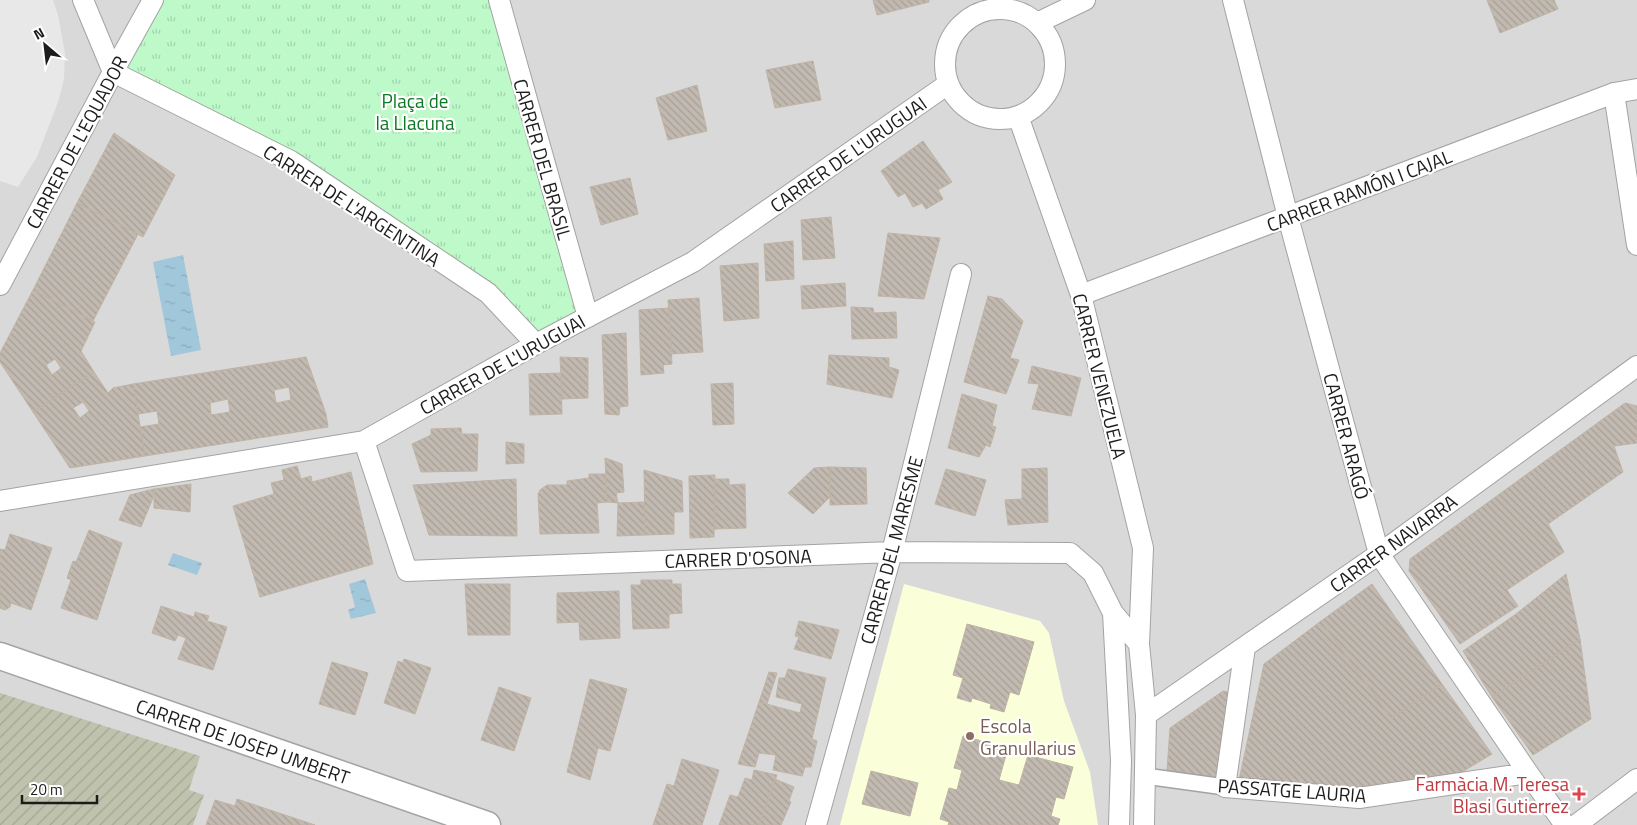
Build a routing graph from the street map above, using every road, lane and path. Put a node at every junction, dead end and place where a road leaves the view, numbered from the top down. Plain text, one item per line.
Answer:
1 (83, 0) edge
2 (154, 0) edge
3 (499, 0) edge
4 (1084, 0) edge
5 (1233, 0) edge
6 (981, 6) edge
7 (1036, 22) junction
8 (112, 72) junction
9 (948, 84) junction
10 (1637, 89) edge
11 (1614, 93) junction
12 (1018, 116) junction
13 (1288, 217) junction
14 (1637, 245) edge
15 (961, 274) dead end
16 (0, 285) edge
17 (1081, 296) junction
18 (588, 317) junction
19 (536, 344) junction
20 (1637, 366) edge
21 (364, 441) junction
22 (0, 501) edge
23 (892, 552) junction
24 (1379, 554) junction
25 (1113, 613) junction
26 (1139, 644) junction
27 (1245, 647) junction
28 (0, 656) edge
29 (1146, 715) junction
30 (1528, 773) junction
31 (1145, 776) junction
32 (1637, 779) edge
33 (1225, 786) junction
34 (487, 825) edge
35 (816, 825) edge
36 (1119, 825) edge
37 (1144, 825) edge
38 (1565, 825) edge
39 (1576, 825) edge

1 - 8 street
2 - 8 street, CARRER DE L'EQUADOR
3 - 18 street, CARRER DEL BRASIL
4 - 7 street
5 - 13 street, CARRER ARAGÓ
6 - 7 street
6 - 9 street
7 - 12 street
8 - 16 street, CARRER DE L'EQUADOR
8 - 19 street, CARRER DE L'ARGENTINA
9 - 12 street
9 - 18 street, CARRER DE L'URUGUAI
10 - 11 street, CARRER RAMÓN I CAJAL
11 - 13 street, CARRER RAMÓN I CAJAL
11 - 14 street
12 - 17 street, CARRER VENEZUELA
13 - 17 street, CARRER RAMÓN I CAJAL
13 - 24 street, CARRER ARAGÓ
15 - 23 street, CARRER DEL MARESME
17 - 26 street, CARRER VENEZUELA
18 - 19 street, CARRER DE L'URUGUAI
19 - 21 street, CARRER DE L'URUGUAI
20 - 24 street, CARRER NAVARRA
21 - 22 street, CARRER DE L'URUGUAI
21 - 23 street, CARRER D'OSONA
23 - 25 street, CARRER D'OSONA
23 - 35 street, CARRER DEL MARESME
24 - 27 street, CARRER NAVARRA
24 - 30 street, CARRER ARAGÓ
25 - 26 street
25 - 36 street
26 - 29 street, CARRER VENEZUELA
27 - 29 street, CARRER NAVARRA
27 - 33 street
28 - 34 street, CARRER DE JOSEP UMBERT
29 - 31 street, CARRER VENEZUELA
30 - 33 street, PASSATGE LAURIA
30 - 38 street, CARRER ARAGÓ
31 - 33 street, PASSATGE LAURIA
31 - 37 street, CARRER VENEZUELA
32 - 39 street

